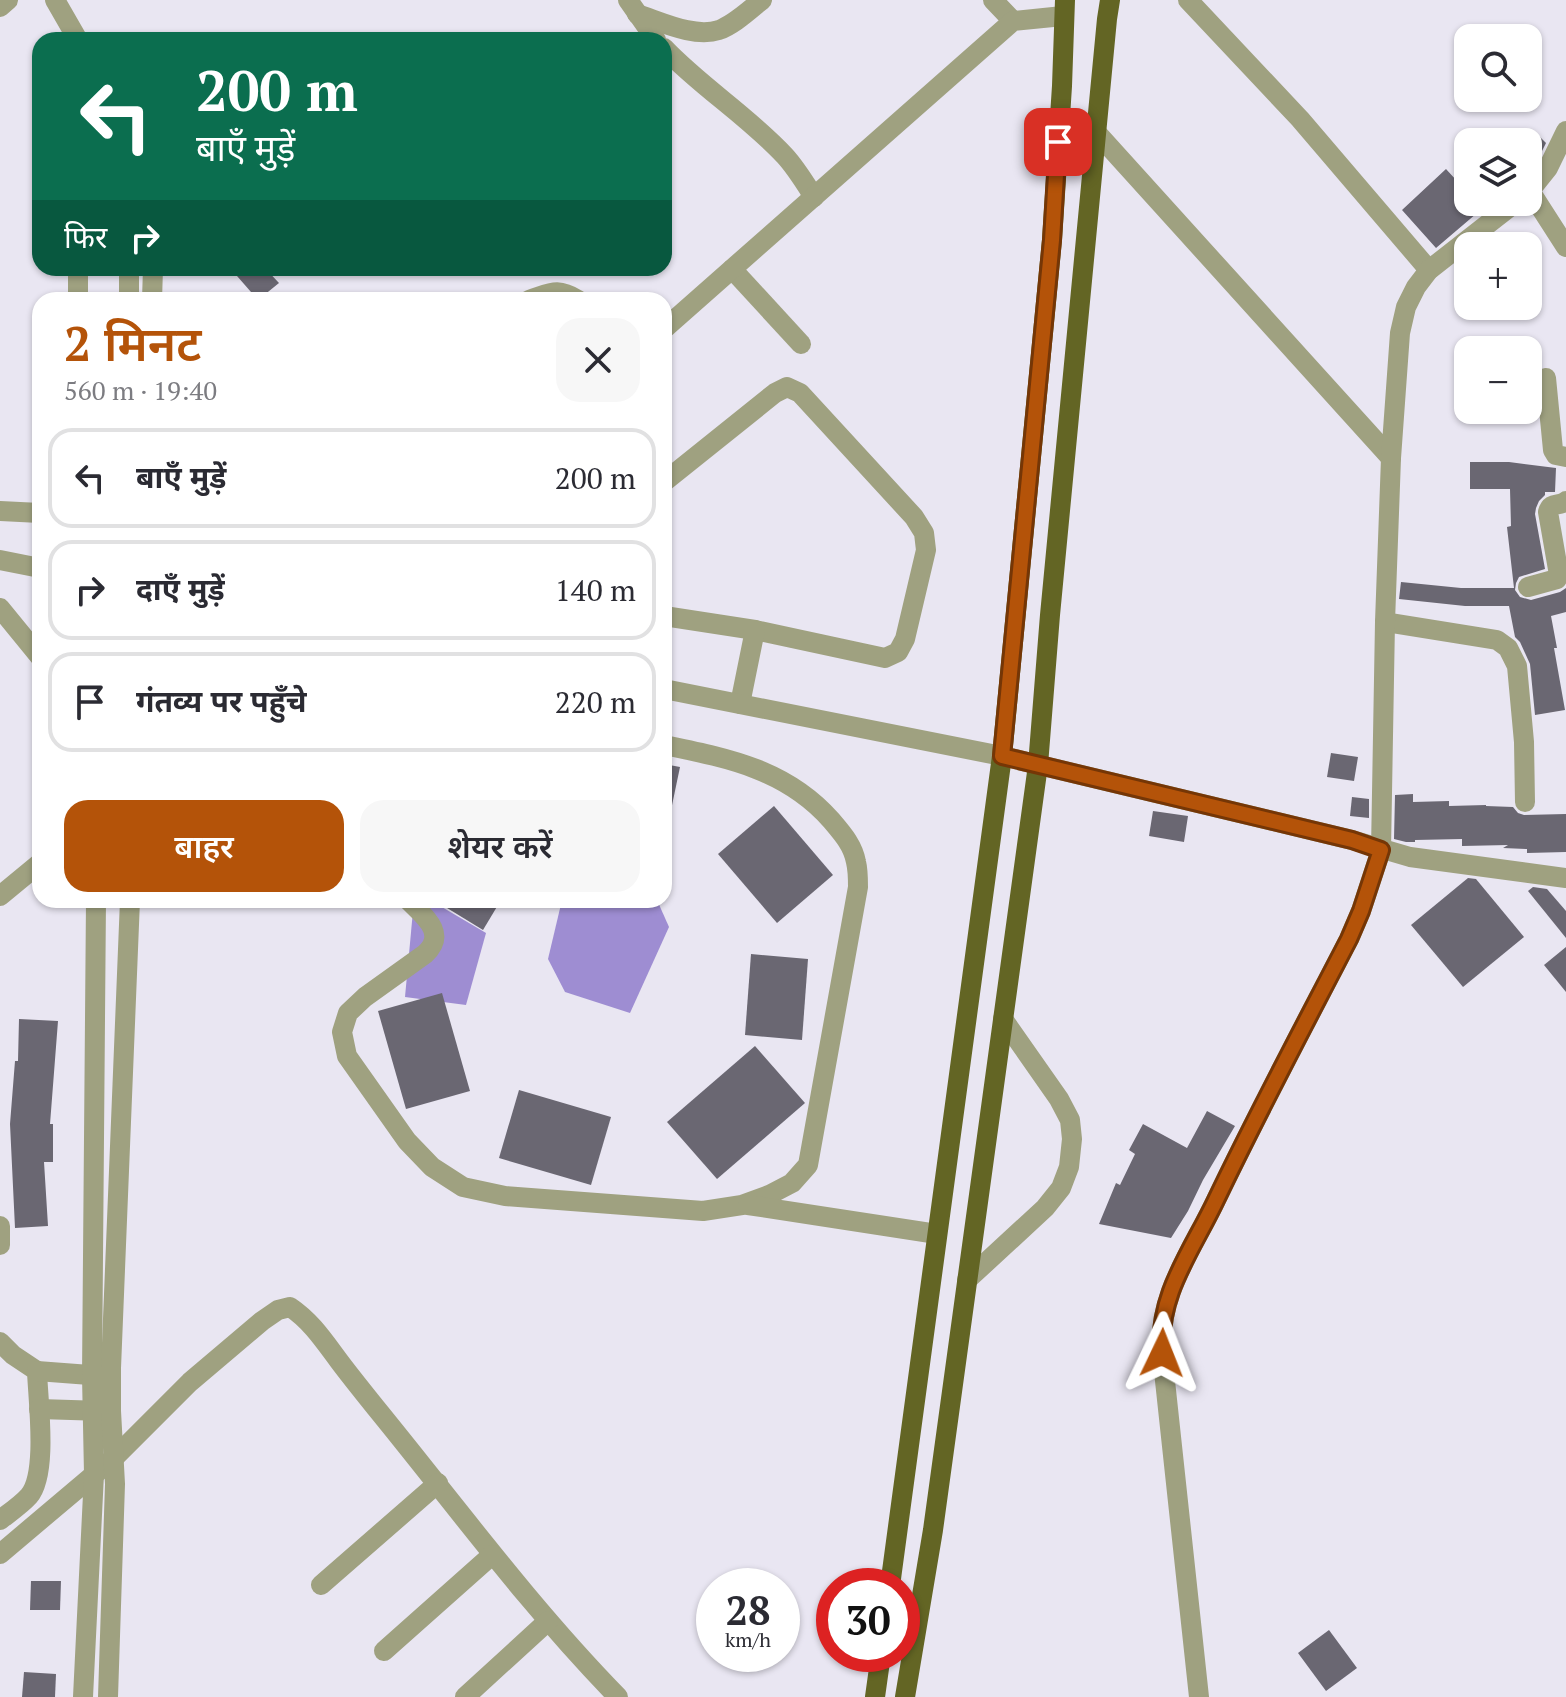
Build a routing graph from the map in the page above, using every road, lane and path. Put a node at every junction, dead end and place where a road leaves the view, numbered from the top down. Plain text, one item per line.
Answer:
1 (8, 0) edge
2 (55, 0) edge
3 (762, 0) edge
4 (993, 0) edge
5 (1110, 0) edge
6 (1188, 0) edge
7 (0, 7) edge
8 (633, 7) edge
9 (1064, 8) edge
10 (1013, 21) junction
11 (73, 32) edge
12 (650, 32) edge
13 (672, 56) edge
14 (1566, 131) edge
15 (1096, 132) junction
16 (1542, 175) edge
17 (814, 197) junction
18 (1498, 216) edge
19 (1542, 216) edge
20 (1566, 247) edge
21 (732, 269) junction
22 (1429, 270) junction
23 (672, 322) edge
24 (801, 344) dead end
25 (1546, 378) dead end
26 (1566, 457) edge
27 (1391, 458) junction
28 (672, 476) edge
29 (1566, 501) edge
30 (0, 511) edge
31 (32, 513) edge
32 (0, 560) edge
33 (32, 566) edge
34 (1528, 587) dead end
35 (0, 608) edge
36 (672, 617) edge
37 (1385, 622) junction
38 (755, 630) junction
39 (32, 647) edge
40 (672, 691) edge
41 (740, 704) junction
42 (672, 747) edge
43 (1002, 756) junction
44 (1038, 765) junction
45 (1525, 802) dead end
46 (1381, 850) junction
47 (32, 870) edge
48 (1566, 878) edge
49 (0, 896) edge
50 (96, 908) edge
51 (130, 908) edge
52 (416, 908) edge
53 (1003, 1019) junction
54 (742, 1205) junction
55 (0, 1226) edge
56 (937, 1234) junction
57 (0, 1245) edge
58 (967, 1280) junction
59 (0, 1342) edge
60 (37, 1371) junction
61 (102, 1376) junction
62 (39, 1409) junction
63 (102, 1411) junction
64 (115, 1457) junction
65 (94, 1474) junction
66 (438, 1483) junction
67 (0, 1520) edge
68 (0, 1554) edge
69 (492, 1555) junction
70 (892, 1568) edge
71 (321, 1585) dead end
72 (548, 1621) junction
73 (384, 1651) dead end
74 (878, 1672) edge
75 (608, 1694) edge
76 (83, 1697) edge
77 (108, 1697) edge
78 (465, 1697) edge
79 (875, 1697) edge
80 (905, 1697) edge
81 (1199, 1697) edge

1 - 7 street
2 - 11 street
3 - 8 street
4 - 10 street
5 - 15 main road
6 - 22 street
8 - 12 street
9 - 10 street
9 - 43 main road
10 - 17 street
13 - 17 street
14 - 16 street
15 - 27 street
15 - 44 main road
17 - 21 street
18 - 22 street
19 - 20 street
21 - 23 street
21 - 24 street
22 - 27 street
25 - 26 street
27 - 37 street
28 - 38 street
29 - 34 street
30 - 31 street
32 - 33 street
35 - 39 street
36 - 38 street
37 - 45 street
37 - 46 street
38 - 41 street
40 - 41 street
41 - 43 street
42 - 54 street
43 - 44 street
43 - 56 main road
44 - 46 street
44 - 53 main road
46 - 48 street
46 - 81 street
47 - 49 street
50 - 61 street
51 - 61 street
52 - 54 street
53 - 58 main road
53 - 58 street
54 - 56 street
55 - 57 street
56 - 70 main road
58 - 80 main road
59 - 60 street
60 - 61 street
60 - 62 street
61 - 63 street
62 - 63 street
62 - 67 street
63 - 64 street
63 - 65 street
64 - 65 street
64 - 66 street
64 - 77 street
65 - 68 street
65 - 76 street
66 - 69 street
66 - 71 street
69 - 72 street
69 - 73 street
72 - 75 street
72 - 78 street
74 - 79 main road

